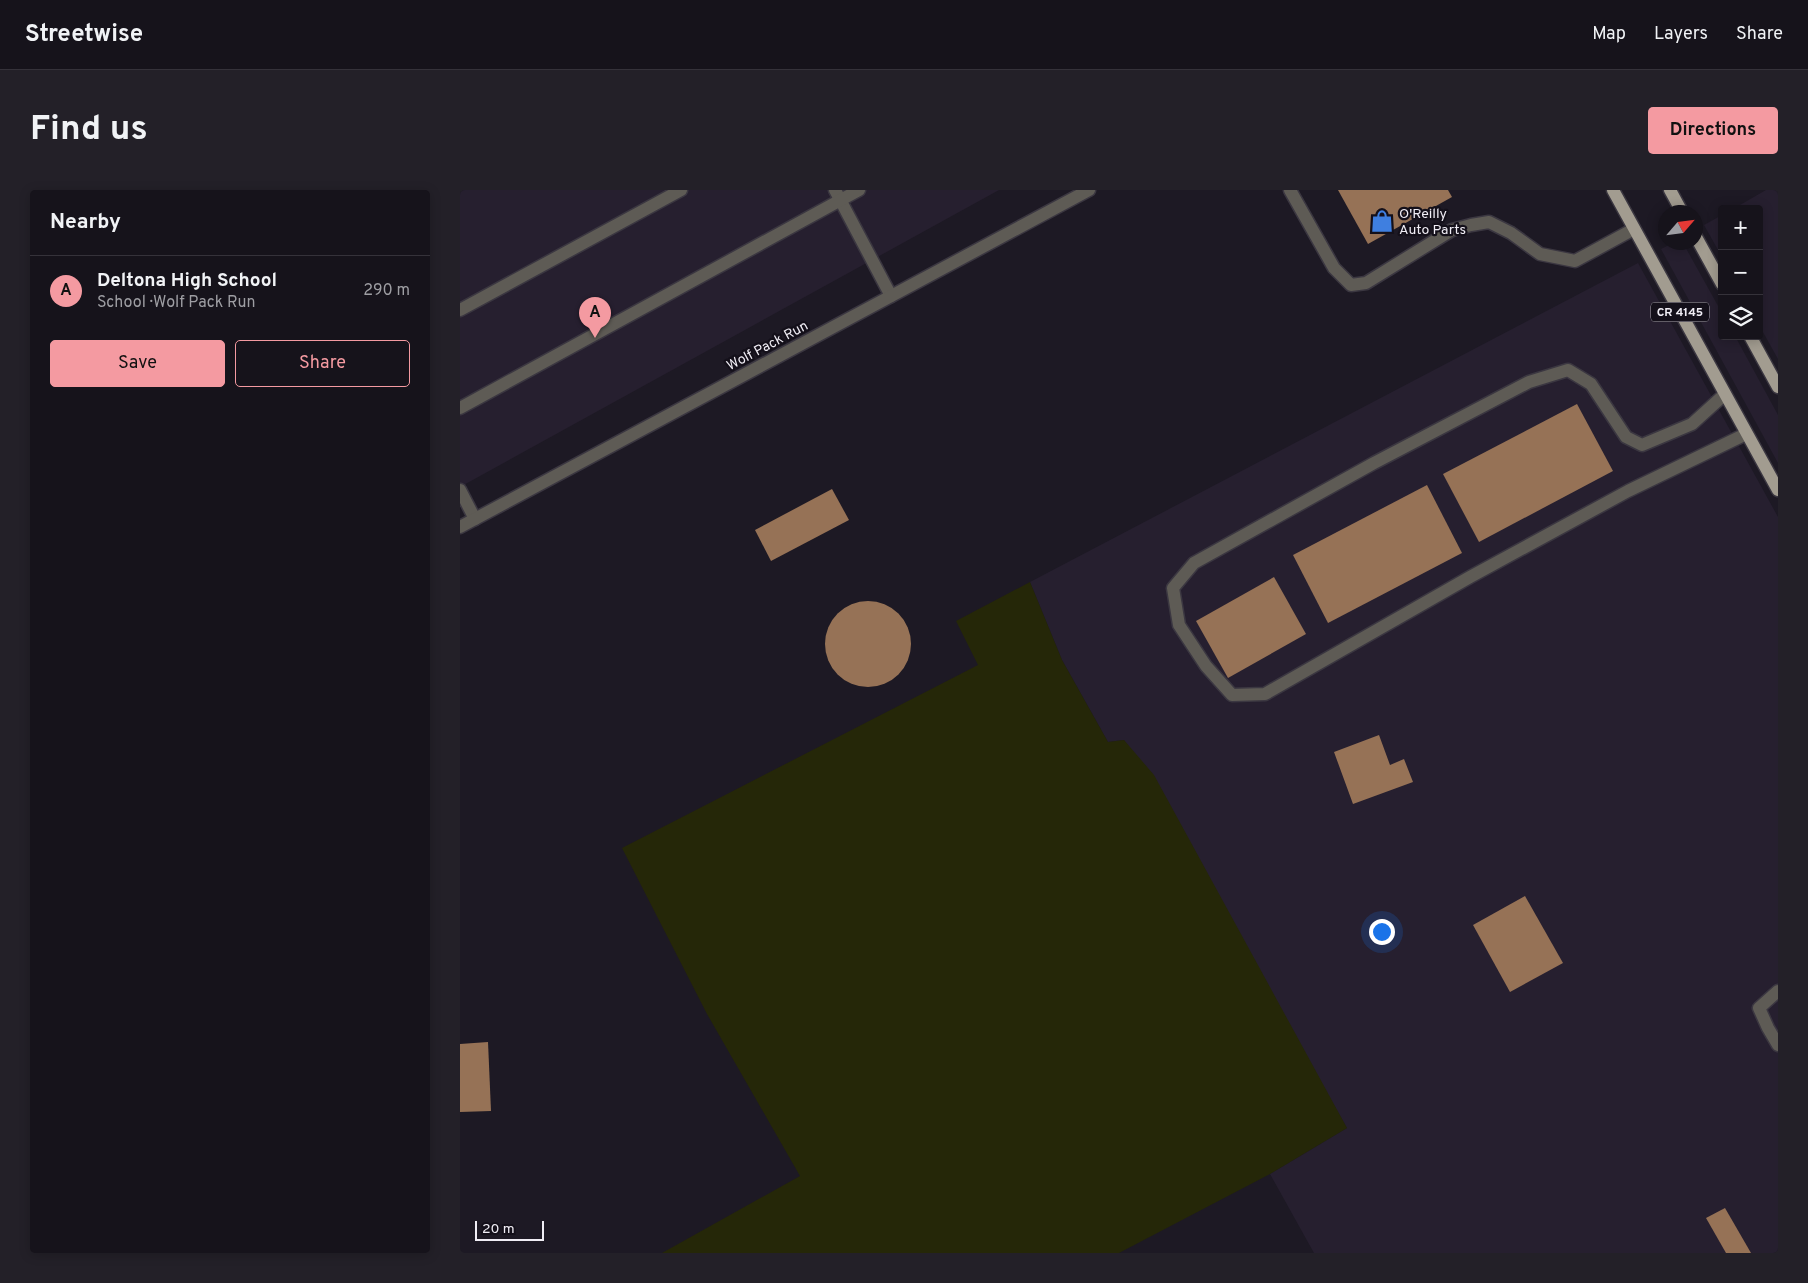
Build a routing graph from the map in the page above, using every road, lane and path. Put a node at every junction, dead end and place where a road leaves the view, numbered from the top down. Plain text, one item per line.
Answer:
1 (681, 190) edge
2 (858, 190) edge
3 (1089, 190) edge
4 (1290, 190) edge
5 (1613, 190) edge
6 (1670, 190) edge
7 (838, 195) edge
8 (1678, 205) edge
9 (1634, 229) junction
10 (1703, 250) edge
11 (1718, 277) edge
12 (890, 296) junction
13 (460, 310) edge
14 (1752, 340) edge
15 (1778, 387) edge
16 (1725, 394) junction
17 (460, 408) edge
18 (1746, 434) junction
19 (460, 490) edge
20 (1778, 490) edge
21 (475, 519) junction
22 (460, 527) edge
23 (1778, 991) edge
24 (1778, 1046) edge

1 - 13 street
2 - 7 street
3 - 12 street, Wolf Pack Run
4 - 9 street
5 - 9 main road, CR 4145
6 - 8 main road
7 - 12 street
7 - 17 street
9 - 16 main road, CR 4145
10 - 11 main road
12 - 21 street, Wolf Pack Run
14 - 15 main road
16 - 18 main road, CR 4145
16 - 18 street
18 - 20 main road, CR 4145
19 - 21 street
21 - 22 street, Wolf Pack Run
23 - 24 street

